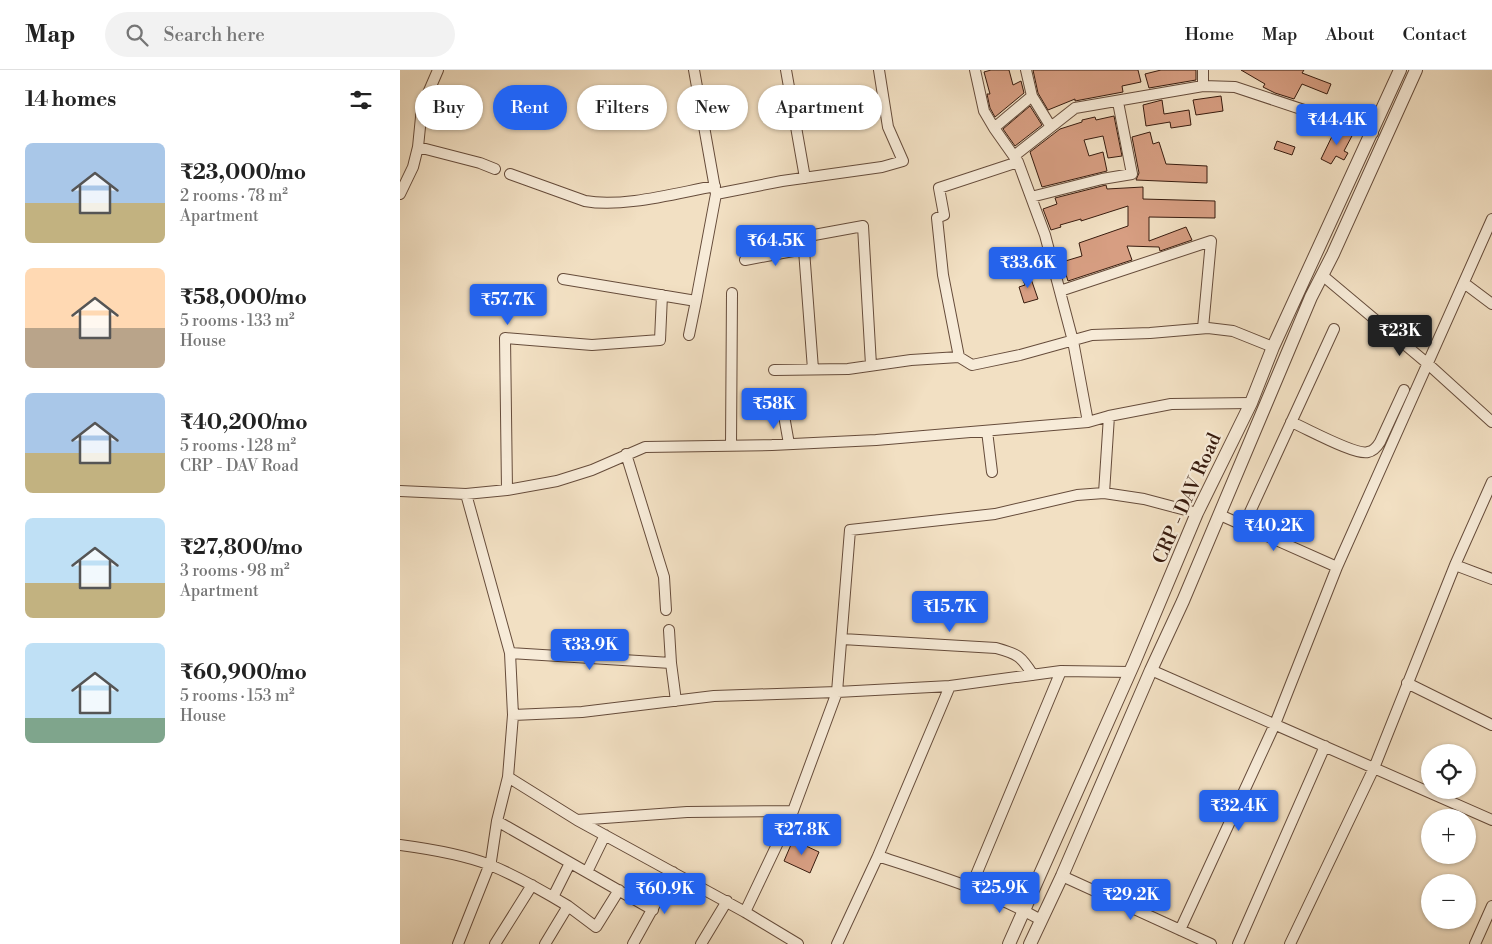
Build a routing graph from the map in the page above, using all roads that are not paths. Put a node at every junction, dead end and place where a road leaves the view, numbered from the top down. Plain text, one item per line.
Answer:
1 (438, 70) edge
2 (694, 70) edge
3 (786, 70) edge
4 (879, 70) edge
5 (976, 70) edge
6 (1026, 70) edge
7 (1203, 70) edge
8 (1400, 70) edge
9 (1416, 70) edge
10 (1203, 86) junction
11 (1032, 96) junction
12 (1118, 102) junction
13 (1051, 127) junction
14 (994, 128) junction
15 (1373, 133) junction
16 (418, 147) junction
17 (1016, 159) junction
18 (496, 169) dead end
19 (510, 174) dead end
20 (805, 178) junction
21 (402, 188) edge
22 (716, 190) junction
23 (1031, 197) junction
24 (1492, 219) edge
25 (804, 249) junction
26 (745, 260) dead end
27 (1322, 275) junction
28 (563, 279) dead end
29 (1464, 283) junction
30 (1060, 291) junction
31 (732, 293) dead end
32 (662, 295) junction
33 (696, 301) junction
34 (1492, 304) edge
35 (1203, 328) junction
36 (1334, 329) dead end
37 (689, 334) dead end
38 (1073, 341) junction
39 (1273, 347) junction
40 (959, 357) junction
41 (1428, 364) junction
42 (871, 366) junction
43 (812, 369) junction
44 (774, 370) dead end
45 (1404, 390) dead end
46 (1251, 403) junction
47 (783, 410) dead end
48 (1108, 416) junction
49 (1088, 422) junction
50 (1292, 422) junction
51 (1492, 422) edge
52 (987, 431) junction
53 (790, 444) junction
54 (732, 445) junction
55 (626, 454) junction
56 (992, 472) dead end
57 (1492, 482) edge
58 (507, 490) junction
59 (400, 491) edge
60 (1104, 493) junction
61 (466, 494) junction
62 (1197, 513) junction
63 (1220, 515) junction
64 (1244, 525) junction
65 (1455, 565) junction
66 (1337, 567) junction
67 (1171, 576) junction
68 (1492, 579) edge
69 (1190, 585) junction
70 (666, 610) dead end
71 (669, 630) dead end
72 (842, 639) junction
73 (510, 653) junction
74 (671, 663) junction
75 (1151, 670) junction
76 (1061, 671) junction
77 (1130, 672) junction
78 (1033, 675) junction
79 (1407, 683) junction
80 (950, 686) junction
81 (837, 692) junction
82 (676, 700) junction
83 (513, 715) junction
84 (1275, 724) junction
85 (1492, 725) edge
86 (1325, 746) junction
87 (1374, 768) junction
88 (508, 777) junction
89 (793, 811) junction
90 (577, 820) junction
91 (1492, 820) edge
92 (497, 821) junction
93 (605, 835) junction
94 (400, 845) edge
95 (878, 856) junction
96 (570, 863) junction
97 (489, 865) junction
98 (587, 872) junction
99 (674, 872) junction
100 (1062, 876) junction
101 (532, 885) junction
102 (970, 887) junction
103 (619, 890) junction
104 (553, 897) junction
105 (726, 902) junction
106 (568, 906) junction
107 (1492, 906) edge
108 (653, 910) junction
109 (1023, 910) junction
110 (745, 912) junction
111 (1041, 920) junction
112 (1180, 930) junction
113 (458, 944) edge
114 (495, 944) edge
115 (545, 944) edge
116 (633, 944) edge
117 (701, 944) edge
118 (798, 944) edge
119 (837, 944) edge
120 (1009, 944) edge
121 (1030, 944) edge
122 (1209, 944) edge
123 (1238, 944) edge
124 (1290, 944) edge
125 (1475, 944) edge

1 - 16 street
2 - 22 street
3 - 20 street
4 - 20 street
5 - 14 street
6 - 11 street
7 - 10 street
8 - 15 street, CRP - DAV Road
9 - 27 street, CRP - DAV Road
10 - 12 street
10 - 15 street
11 - 13 street
11 - 14 street
12 - 13 street
12 - 23 street
13 - 17 street
14 - 17 street
15 - 39 street, CRP - DAV Road
16 - 18 street
16 - 21 street
17 - 23 street
17 - 40 street
19 - 22 street
20 - 22 street
22 - 33 street
23 - 30 street
24 - 29 street
25 - 26 street
25 - 42 street
25 - 43 street
27 - 41 street
27 - 63 street, CRP - DAV Road
28 - 32 street
29 - 34 street
29 - 41 street
30 - 35 street
30 - 38 street
31 - 54 street
32 - 33 street
32 - 58 street
33 - 37 street
35 - 38 street
35 - 39 street
36 - 50 street
38 - 40 street
38 - 49 street
39 - 46 street, CRP - DAV Road
40 - 42 street
41 - 51 street
41 - 66 street
42 - 43 street
43 - 44 street
45 - 50 street
46 - 48 street
46 - 62 street, CRP - DAV Road
47 - 53 street
48 - 49 street
48 - 60 street
49 - 52 street
50 - 64 street
52 - 53 street
52 - 56 street
53 - 54 street
54 - 55 street
55 - 58 street
55 - 70 street
57 - 65 street
58 - 61 street
59 - 61 street
60 - 62 street
60 - 72 street
61 - 73 street
62 - 67 street, CRP - DAV Road
63 - 64 street
63 - 69 street, CRP - DAV Road
64 - 66 street
65 - 68 street
65 - 79 street
66 - 84 street
67 - 69 street
67 - 77 street, CRP - DAV Road
69 - 75 street, CRP - DAV Road
71 - 74 street
72 - 78 street
72 - 81 street
73 - 74 street
73 - 83 street
74 - 82 street
75 - 84 street
75 - 100 street, CRP - DAV Road
76 - 77 street
76 - 78 street
76 - 102 street
77 - 109 street, CRP - DAV Road
78 - 80 street
79 - 85 street
79 - 87 street
80 - 81 street
80 - 95 street
81 - 82 street
81 - 89 street
82 - 83 street
83 - 88 street
84 - 86 street
84 - 112 street
86 - 87 street
86 - 123 street
87 - 91 street
87 - 124 street
88 - 90 street
88 - 92 street
89 - 90 street
89 - 110 street
90 - 93 street
92 - 96 street
92 - 97 street
93 - 98 street
93 - 99 street
94 - 97 street
95 - 102 street
95 - 119 street
96 - 98 street
96 - 104 street
97 - 101 street
97 - 113 street
98 - 103 street
99 - 105 street
99 - 108 street
100 - 111 street, CRP - DAV Road
100 - 112 street
101 - 104 street
101 - 114 street
102 - 109 street
103 - 106 street
103 - 108 street
104 - 106 street
105 - 110 street
105 - 117 street
106 - 115 street
107 - 125 street
108 - 116 street
109 - 111 street
109 - 120 street, CRP - DAV Road
110 - 118 street
111 - 121 street, CRP - DAV Road
112 - 122 street

